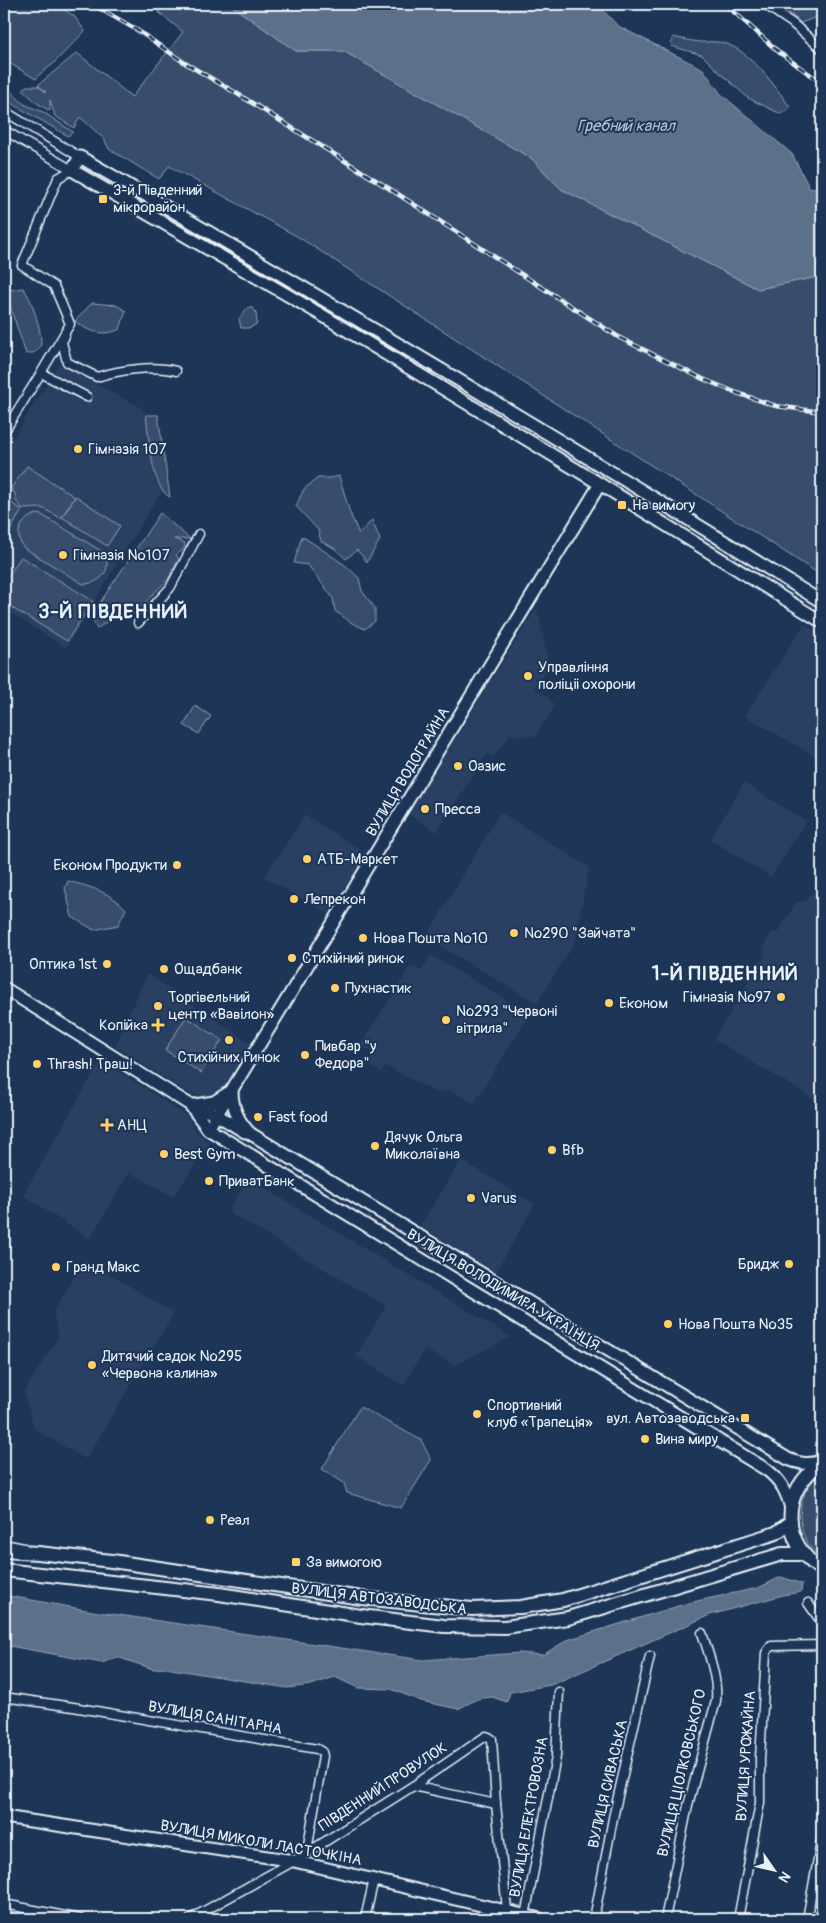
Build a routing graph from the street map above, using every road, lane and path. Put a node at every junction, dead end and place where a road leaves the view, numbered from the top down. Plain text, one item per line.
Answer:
1 (764, 4) edge
2 (822, 49) edge
3 (4, 111) edge
4 (4, 130) edge
5 (80, 157) junction
6 (72, 170) junction
7 (70, 324) junction
8 (176, 371) dead end
9 (41, 373) junction
10 (87, 397) dead end
11 (4, 432) edge
12 (608, 469) junction
13 (600, 484) junction
14 (199, 534) dead end
15 (822, 602) edge
16 (822, 622) edge
17 (138, 623) dead end
18 (4, 988) edge
19 (232, 1090) junction
20 (190, 1105) junction
21 (217, 1115) junction
22 (208, 1129) junction
23 (251, 1134) junction
24 (822, 1462) edge
25 (791, 1515) junction
26 (4, 1544) edge
27 (4, 1551) edge
28 (38, 1553) junction
29 (803, 1554) junction
30 (112, 1562) junction
31 (4, 1570) edge
32 (822, 1570) edge
33 (110, 1581) junction
34 (362, 1598) junction
35 (822, 1611) edge
36 (361, 1616) junction
37 (822, 1623) edge
38 (702, 1633) dead end
39 (822, 1645) edge
40 (650, 1656) dead end
41 (559, 1692) dead end
42 (4, 1697) edge
43 (413, 1786) junction
44 (496, 1804) junction
45 (4, 1817) edge
46 (822, 1837) edge
47 (307, 1851) junction
48 (294, 1861) junction
49 (374, 1879) junction
50 (4, 1904) edge
51 (507, 1916) edge
52 (525, 1916) junction
53 (80, 1919) edge
54 (190, 1919) edge
55 (365, 1919) edge
56 (540, 1919) edge
57 (594, 1919) edge
58 (665, 1919) edge
59 (738, 1919) edge
60 (807, 1919) edge

1 - 2 street
3 - 5 street
4 - 6 street
5 - 6 street
5 - 12 street
6 - 7 street
6 - 13 street
7 - 8 street
7 - 9 street
9 - 10 street
9 - 11 street
12 - 13 street, ВУЛИЦЯ ВОДОГРАЙНА
12 - 15 street
13 - 16 street
13 - 19 street, ВУЛИЦЯ ВОДОГРАЙНА
14 - 17 street
18 - 20 street, ВУЛИЦЯ ВОЛОДИМИРА УКРАЇНЦЯ
19 - 20 street
19 - 21 street, ВУЛИЦЯ ВОДОГРАЙНА
19 - 23 street
20 - 21 street, ВУЛИЦЯ ВОЛОДИМИРА УКРАЇНЦЯ
20 - 22 street, ВУЛИЦЯ ВОЛОДИМИРА УКРАЇНЦЯ
21 - 22 street, ВУЛИЦЯ ВОДОГРАЙНА
21 - 23 street, ВУЛИЦЯ ВОЛОДИМИРА УКРАЇНЦЯ
22 - 25 street, ВУЛИЦЯ ВОЛОДИМИРА УКРАЇНЦЯ
23 - 24 street, ВУЛИЦЯ ВОЛОДИМИРА УКРАЇНЦЯ
24 - 25 main road, ВУЛИЦЯ ВОЛОДИМИРА УКРАЇНЦЯ
25 - 29 main road, ВУЛИЦЯ ВОЛОДИМИРА УКРАЇНЦЯ
25 - 34 main road, ВУЛИЦЯ АВТОЗАВОДСЬКА
26 - 28 street, ВУЛИЦЯ АВТОЗАВОДСЬКА
27 - 28 main road, ВУЛИЦЯ АВТОЗАВОДСЬКА
28 - 30 main road, ВУЛИЦЯ АВТОЗАВОДСЬКА
29 - 32 main road, ВУЛИЦЯ ВОЛОДИМИРА УКРАЇНЦЯ
29 - 36 main road, ВУЛИЦЯ АВТОЗАВОДСЬКА
30 - 33 main road
30 - 34 main road, ВУЛИЦЯ АВТОЗАВОДСЬКА
31 - 33 main road, ВУЛИЦЯ АВТОЗАВОДСЬКА
33 - 36 main road, ВУЛИЦЯ АВТОЗАВОДСЬКА
34 - 36 main road
35 - 37 street
38 - 58 street, ВУЛИЦЯ ЦІОЛКОВСЬКОГО
39 - 59 street, ВУЛИЦЯ УРОЖАЙНА
40 - 57 street, ВУЛИЦЯ СИВАСЬКА
41 - 52 street, ВУЛИЦЯ ЕЛЕКТРОВОЗНА
42 - 47 street, ВУЛИЦЯ САНІТАРНА
43 - 44 street
43 - 44 street, ПІВДЕННИЙ ПРОВУЛОК
43 - 47 street, ПІВДЕННИЙ ПРОВУЛОК
44 - 51 street
45 - 48 street, ВУЛИЦЯ МИКОЛИ ЛАСТОЧКІНА
46 - 60 street
47 - 48 street, ПІВДЕННИЙ ПРОВУЛОК
48 - 49 street, ВУЛИЦЯ МИКОЛИ ЛАСТОЧКІНА
48 - 54 street, ПІВДЕННИЙ ПРОВУЛОК
49 - 51 street, ВУЛИЦЯ МИКОЛИ ЛАСТОЧКІНА
49 - 55 street
50 - 53 street
51 - 52 street, ВУЛИЦЯ МИКОЛИ ЛАСТОЧКІНА
52 - 56 street, ВУЛИЦЯ МИКОЛИ ЛАСТОЧКІНА

